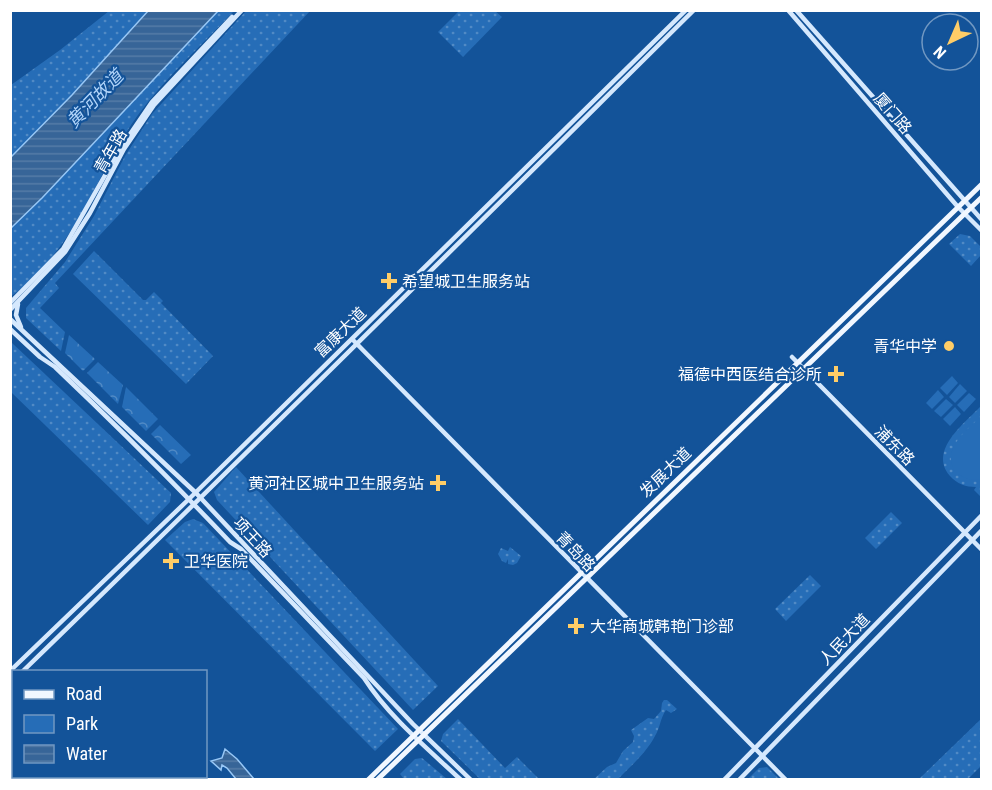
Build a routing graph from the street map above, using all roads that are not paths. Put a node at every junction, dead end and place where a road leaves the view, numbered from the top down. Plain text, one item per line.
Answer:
1 (240, 10) edge
2 (686, 10) edge
3 (694, 10) edge
4 (788, 10) edge
5 (796, 10) edge
6 (981, 184) edge
7 (981, 197) edge
8 (964, 202) junction
9 (958, 207) junction
10 (970, 209) junction
11 (964, 214) junction
12 (981, 220) edge
13 (981, 231) edge
14 (40, 277) junction
15 (10, 298) edge
16 (10, 303) edge
17 (10, 310) edge
18 (10, 319) edge
19 (10, 329) edge
20 (24, 332) junction
21 (10, 334) edge
22 (20, 338) junction
23 (351, 338) junction
24 (356, 343) junction
25 (792, 357) dead end
26 (797, 363) junction
27 (802, 369) junction
28 (196, 493) junction
29 (201, 499) junction
30 (189, 500) junction
31 (195, 505) junction
32 (981, 515) edge
33 (981, 530) edge
34 (964, 533) junction
35 (971, 540) junction
36 (981, 550) edge
37 (581, 573) junction
38 (586, 579) junction
39 (24, 670) edge
40 (10, 671) edge
41 (419, 735) junction
42 (754, 749) junction
43 (762, 756) junction
44 (368, 780) edge
45 (377, 780) edge
46 (460, 780) edge
47 (471, 780) edge
48 (724, 780) edge
49 (738, 780) edge
50 (786, 780) edge

1 - 14 street, 青年路
2 - 23 street, 富康大道
3 - 24 street, 富康大道
4 - 9 street, 厦门路
5 - 8 street, 厦门路
6 - 8 main road, 发展大道
7 - 10 main road, 发展大道
8 - 9 main road, 发展大道
8 - 10 street, 厦门路
9 - 11 street, 厦门路
9 - 26 main road, 发展大道
10 - 11 main road, 发展大道
10 - 12 street, 厦门路
11 - 13 street, 厦门路
11 - 27 main road, 发展大道
14 - 15 street
14 - 16 street, 青年路
14 - 17 street, 青年路
14 - 20 street
18 - 20 street, 项王路
19 - 22 street, 项王路
20 - 28 street, 项王路
21 - 22 street
22 - 30 street, 项王路
23 - 24 street, 青岛路
23 - 28 street, 富康大道
24 - 29 street, 富康大道
24 - 37 street, 青岛路
25 - 26 street, 浦东路
26 - 27 street, 浦东路
26 - 37 main road, 发展大道
27 - 34 street, 浦东路
27 - 38 main road, 发展大道
28 - 29 street, 项王路
28 - 30 street, 富康大道
29 - 31 street, 富康大道
29 - 41 street, 项王路
30 - 31 street, 项王路
30 - 40 street, 富康大道
31 - 39 street, 富康大道
31 - 41 street, 项王路
32 - 34 street, 人民大道
33 - 35 street, 人民大道
34 - 35 street, 浦东路
34 - 42 street, 人民大道
35 - 36 street, 浦东路
35 - 43 street, 人民大道
37 - 38 street, 青岛路
37 - 41 main road, 发展大道
38 - 41 main road, 发展大道
38 - 42 street, 青岛路
41 - 44 main road, 发展大道
41 - 45 main road, 发展大道
41 - 46 street, 项王路
41 - 47 street, 项王路
42 - 43 street, 青岛路
42 - 48 street, 人民大道
43 - 49 street, 人民大道
43 - 50 street, 青岛路

